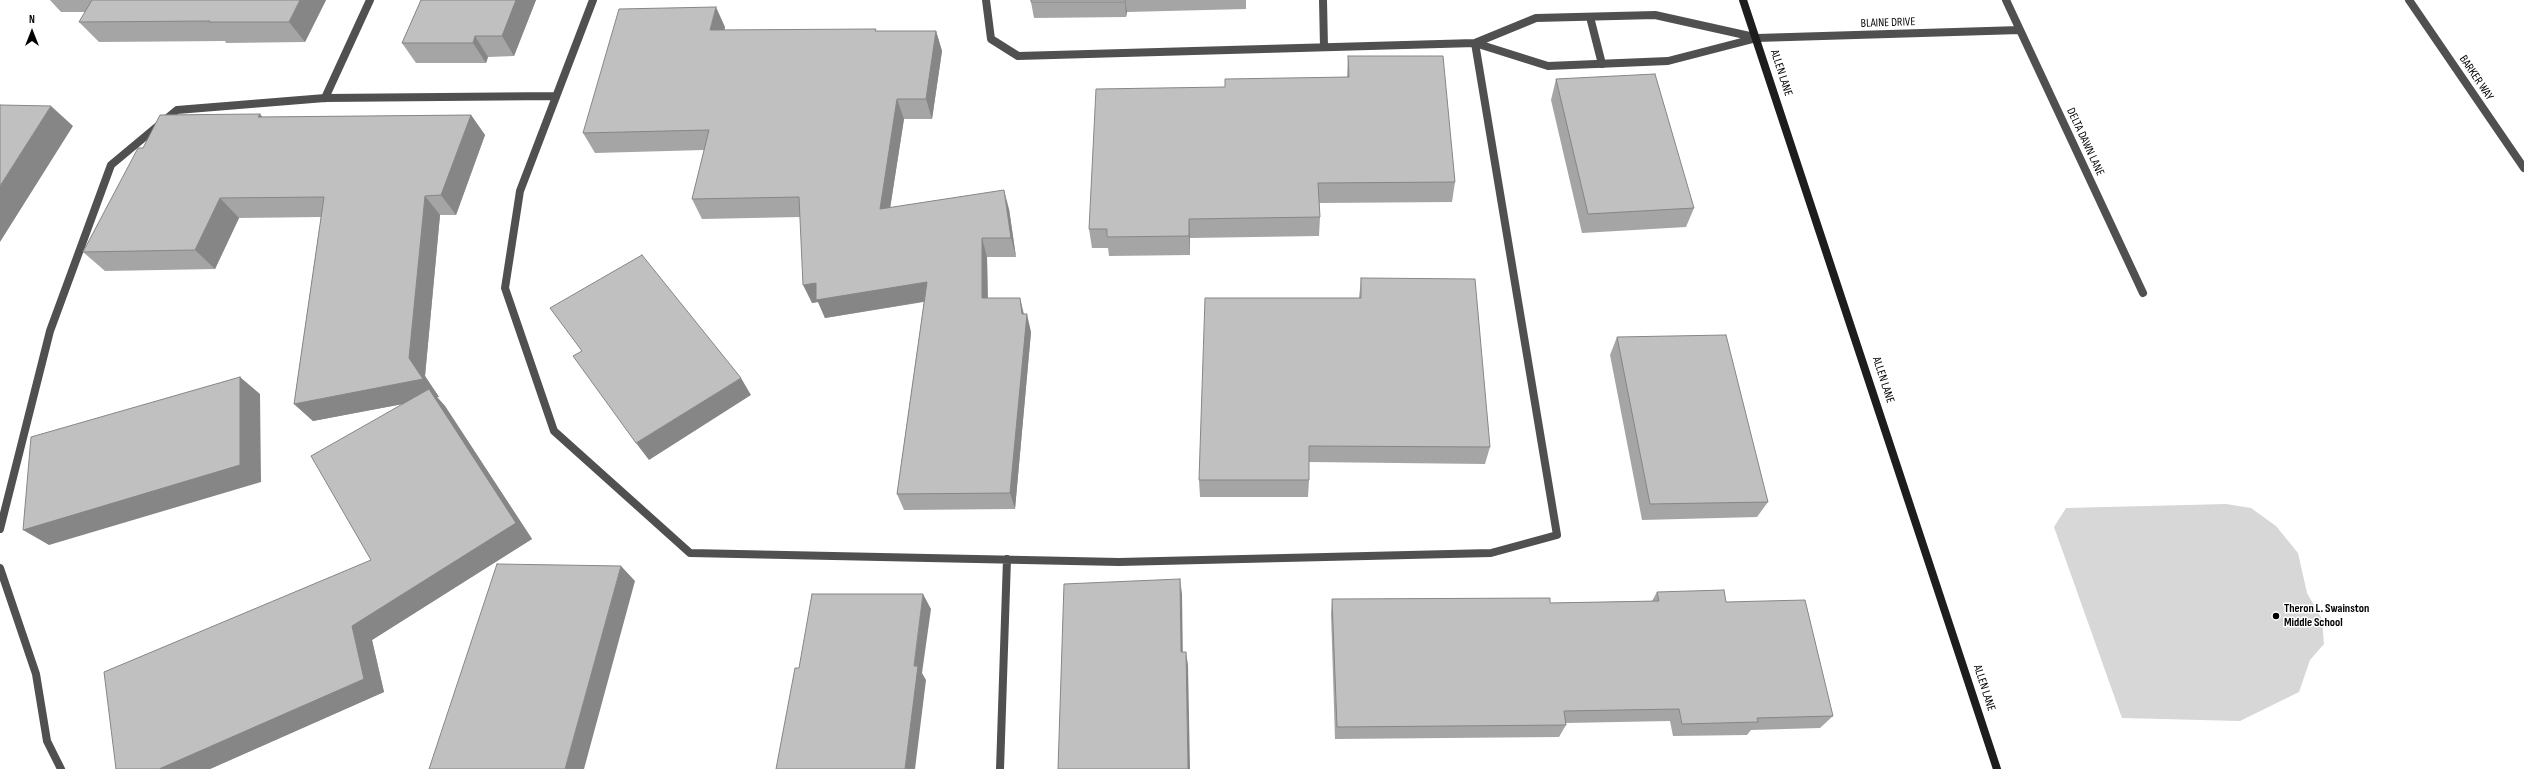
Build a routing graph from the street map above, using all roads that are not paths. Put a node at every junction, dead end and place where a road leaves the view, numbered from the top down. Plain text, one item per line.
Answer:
1 (370, 0) edge
2 (593, 0) edge
3 (986, 0) edge
4 (1323, 0) edge
5 (1743, 0) edge
6 (2006, 0) edge
7 (2409, 0) edge
8 (1590, 17) junction
9 (2020, 30) junction
10 (1757, 38) junction
11 (1475, 43) junction
12 (1324, 47) junction
13 (1602, 64) junction
14 (556, 96) junction
15 (325, 98) junction
16 (2524, 168) edge
17 (2143, 293) dead end
18 (0, 529) edge
19 (1007, 560) junction
20 (0, 568) edge
21 (61, 769) edge
22 (1000, 769) edge
23 (1997, 769) edge

1 - 15 street
2 - 14 street
3 - 12 street
4 - 12 street
5 - 10 main road, ALLEN LANE
6 - 9 street, DELTA DAWN LANE
7 - 16 street, BARKER WAY
8 - 10 street
8 - 11 street
8 - 13 street
9 - 10 street, BLAINE DRIVE
9 - 17 street, DELTA DAWN LANE
10 - 13 street
10 - 23 main road, ALLEN LANE
11 - 12 street
11 - 13 street
11 - 19 street
14 - 15 street
14 - 19 street
15 - 18 street
19 - 22 street
20 - 21 street

